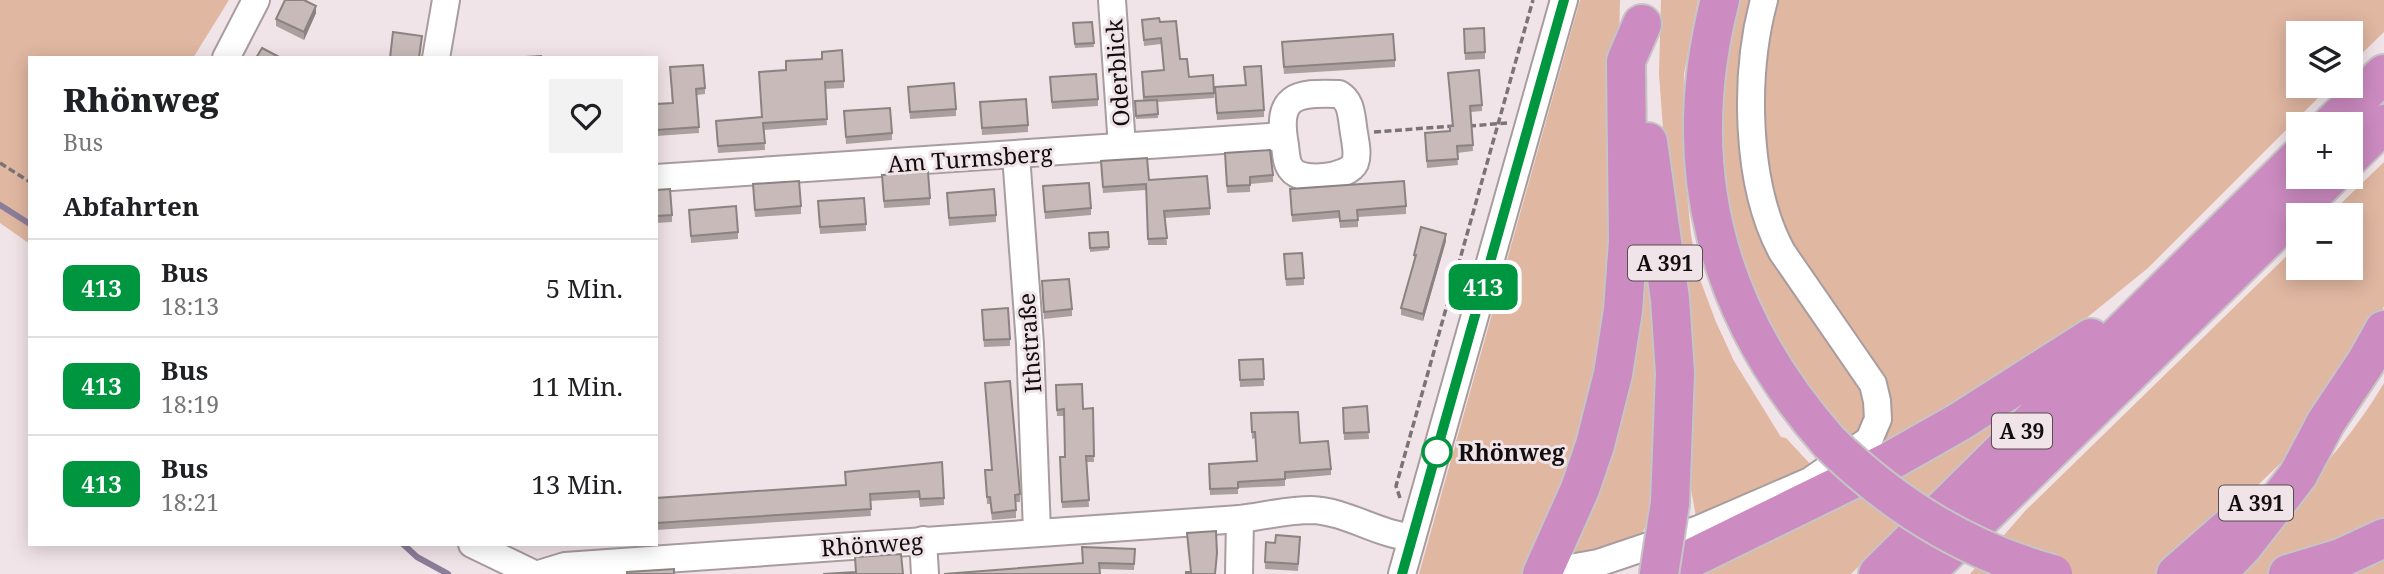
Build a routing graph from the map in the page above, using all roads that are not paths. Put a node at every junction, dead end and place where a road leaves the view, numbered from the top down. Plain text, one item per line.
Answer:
1 (256, 0) edge
2 (446, 0) edge
3 (1112, 0) edge
4 (1564, 0) edge
5 (1720, 0) edge
6 (1764, 0) edge
7 (1642, 12) edge
8 (227, 56) edge
9 (436, 56) edge
10 (2384, 74) edge
11 (2344, 112) edge
12 (2384, 124) edge
13 (1283, 136) dead end
14 (2363, 144) edge
15 (1122, 147) junction
16 (1016, 155) junction
17 (2286, 170) edge
18 (658, 178) edge
19 (2318, 189) edge
20 (2165, 287) junction
21 (2384, 330) edge
22 (2326, 422) junction
23 (2071, 428) junction
24 (1240, 519) junction
25 (1037, 532) junction
26 (1412, 537) junction
27 (2384, 538) edge
28 (923, 540) junction
29 (476, 546) edge
30 (537, 574) edge
31 (925, 574) edge
32 (1239, 574) edge
33 (1402, 574) edge
34 (1543, 574) edge
35 (1659, 574) edge
36 (1878, 574) edge
37 (1924, 574) edge
38 (1956, 574) edge
39 (2053, 574) edge
40 (2176, 574) edge
41 (2216, 574) edge
42 (2288, 574) edge

1 - 8 street
2 - 9 street
3 - 15 street, Oderblick
4 - 26 street
5 - 39 highway, bridge
6 - 34 street
7 - 34 highway
7 - 35 highway, A 391, bridge
10 - 11 highway
12 - 14 highway
13 - 15 street, Am Turmsberg
15 - 16 street, Am Turmsberg
16 - 18 street, Am Turmsberg
16 - 25 street, Ithstraße
17 - 20 highway, A 39
19 - 23 highway, A 39
20 - 35 highway
20 - 36 highway, A 39
21 - 22 highway, A 391
22 - 40 highway, A 391
22 - 41 highway
23 - 37 highway, A 39
23 - 38 highway
24 - 25 street, Rhönweg
24 - 26 street, Rhönweg
24 - 32 street
25 - 28 street, Rhönweg
26 - 33 street
27 - 42 highway
28 - 30 street, Rhönweg
28 - 31 street
29 - 30 street

